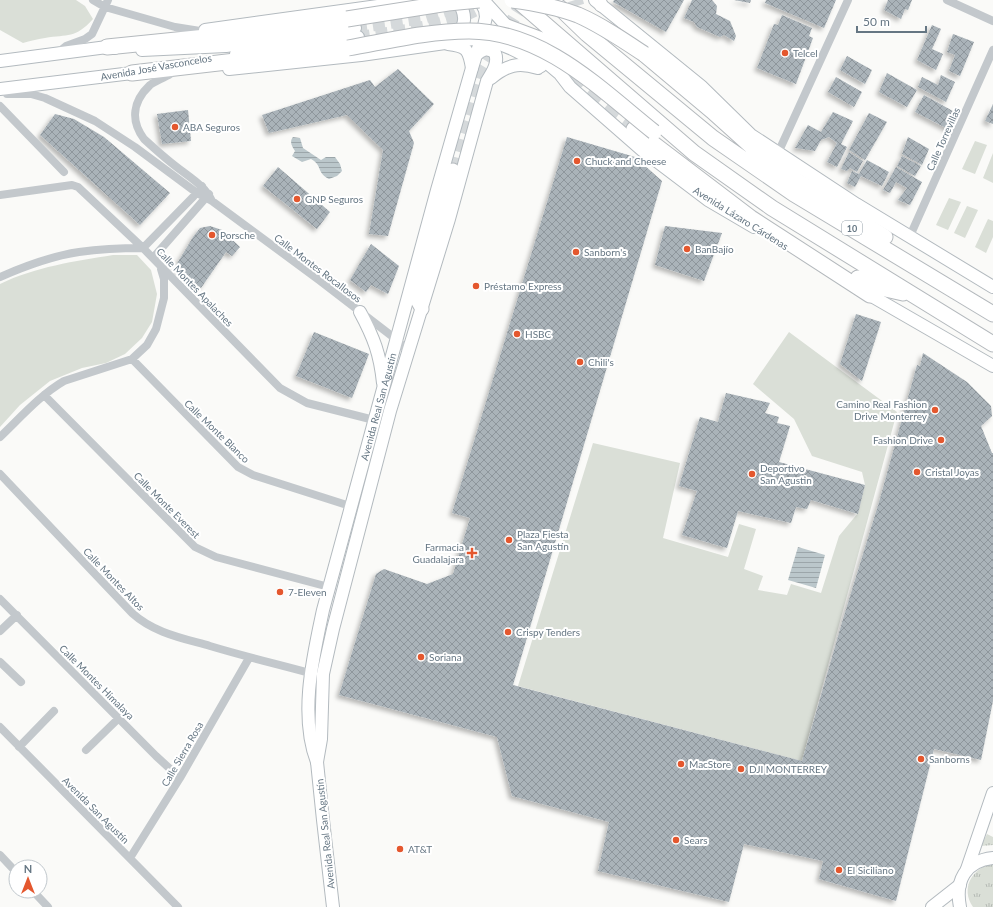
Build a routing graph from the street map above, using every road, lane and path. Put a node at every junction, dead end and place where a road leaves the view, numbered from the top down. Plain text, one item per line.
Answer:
1 (93, 0) edge
2 (409, 0) edge
3 (457, 0) edge
4 (479, 0) edge
5 (483, 0) edge
6 (512, 0) edge
7 (518, 0) edge
8 (551, 0) edge
9 (848, 0) edge
10 (947, 0) edge
11 (598, 2) edge
12 (106, 4) edge
13 (577, 6) tunnel mouth
14 (993, 21) edge
15 (507, 27) junction
16 (200, 31) junction
17 (352, 33) junction
18 (587, 34) junction
19 (481, 39) junction
20 (443, 43) junction
21 (107, 47) junction
22 (993, 50) edge
23 (56, 54) junction
24 (476, 55) junction
25 (580, 55) junction
26 (0, 61) edge
27 (472, 68) junction
28 (548, 71) junction
29 (132, 73) junction
30 (169, 75) junction
31 (487, 81) junction
32 (566, 83) junction
33 (0, 90) edge
34 (0, 94) edge
35 (0, 106) edge
36 (712, 111) junction
37 (634, 129) tunnel mouth
38 (750, 134) junction
39 (778, 153) junction
40 (453, 170) tunnel mouth
41 (64, 172) dead end
42 (200, 189) junction
43 (0, 196) edge
44 (209, 198) junction
45 (772, 208) junction
46 (910, 236) junction
47 (791, 243) junction
48 (143, 248) junction
49 (153, 258) junction
50 (160, 267) junction
51 (0, 277) edge
52 (993, 287) edge
53 (870, 295) junction
54 (912, 295) junction
55 (422, 309) junction
56 (993, 311) edge
57 (360, 312) junction
58 (993, 314) edge
59 (397, 340) junction
60 (993, 344) edge
61 (409, 353) junction
62 (132, 359) junction
63 (988, 363) edge
64 (993, 371) edge
65 (383, 388) junction
66 (44, 395) junction
67 (374, 420) junction
68 (0, 437) edge
69 (0, 474) edge
70 (350, 506) junction
71 (329, 587) junction
72 (0, 599) edge
73 (17, 615) junction
74 (0, 631) edge
75 (249, 658) junction
76 (0, 662) edge
77 (310, 673) junction
78 (21, 682) dead end
79 (54, 711) dead end
80 (119, 718) junction
81 (0, 727) edge
82 (19, 747) junction
83 (86, 750) dead end
84 (317, 762) junction
85 (180, 778) junction
86 (993, 793) edge
87 (0, 855) edge
88 (130, 858) junction
89 (993, 858) edge
90 (8, 864) edge
91 (968, 869) junction
92 (960, 885) junction
93 (40, 899) edge
94 (48, 907) edge
95 (178, 907) edge
96 (333, 907) edge
97 (932, 907) edge
98 (960, 907) edge

1 - 12 street
2 - 16 main road
3 - 20 main road
4 - 17 highway, bridge
4 - 19 main road, Avenida Real San Agustín
5 - 15 main road, Avenida Lázaro Cárdenas
6 - 36 highway, bridge
7 - 25 highway, 10
8 - 18 highway, 10
9 - 39 street
10 - 14 street
11 - 38 main road
12 - 16 street
12 - 23 street
13 - 18 highway
15 - 25 highway
15 - 32 main road, Avenida Lázaro Cárdenas
16 - 21 main road
17 - 21 highway
17 - 29 highway
17 - 45 highway, bridge
18 - 58 highway, 10
19 - 20 main road, Avenida José Vasconcelos
19 - 24 main road, Avenida Real San Agustín
19 - 28 main road
20 - 27 main road
20 - 30 main road, Avenida José Vasconcelos
21 - 23 main road
22 - 46 street, Calle Torrevillas
23 - 26 main road
24 - 27 main road, Avenida Real San Agustín
24 - 31 main road, Avenida Real San Agustín
25 - 45 highway, 10
27 - 59 main road, Avenida Real San Agustín
28 - 31 main road
28 - 32 main road
29 - 30 main road, Avenida José Vasconcelos
29 - 33 main road, Avenida José Vasconcelos
30 - 42 street, Calle Montes Rocallosos
31 - 55 main road, Avenida Real San Agustín
32 - 53 main road, Avenida Lázaro Cárdenas
34 - 42 street, Calle Montes Rocallosos
35 - 41 street
36 - 38 highway
36 - 56 highway
37 - 47 highway
38 - 39 main road
39 - 46 main road
40 - 55 main road
42 - 44 street, Calle Montes Rocallosos
42 - 48 street
43 - 48 street, Calle Montes Apalaches
44 - 49 street
44 - 57 street, Calle Montes Rocallosos
45 - 54 highway, 10
46 - 52 main road
47 - 53 highway
47 - 54 highway
48 - 49 street, Calle Montes Apalaches
48 - 51 street
49 - 50 street, Calle Montes Apalaches
50 - 62 street
50 - 67 street, Calle Montes Apalaches
53 - 63 main road, Avenida Lázaro Cárdenas
54 - 60 highway, 10
55 - 61 main road, Avenida Real San Agustín
57 - 59 street, Calle Montes Rocallosos
57 - 65 main road
59 - 61 street, Calle Montes Rocallosos
59 - 65 main road, Avenida Real San Agustín
61 - 84 main road, Avenida Real San Agustín
62 - 66 street
62 - 70 street, Calle Monte Blanco
63 - 64 main road
65 - 67 main road, Avenida Real San Agustín
66 - 68 street
66 - 71 street, Calle Monte Everest
67 - 70 main road, Avenida Real San Agustín
69 - 75 street, Calle Montes Altos
70 - 71 main road, Avenida Real San Agustín
71 - 77 main road, Avenida Real San Agustín
72 - 73 street, Calle Montes Himalaya
73 - 74 street
73 - 80 street, Calle Montes Himalaya
75 - 77 street, Calle Montes Altos
75 - 85 street, Calle Sierra Rosa
76 - 78 street
77 - 84 main road, Avenida Real San Agustín
79 - 82 street
80 - 83 street
80 - 85 street, Calle Montes Himalaya
81 - 82 street, Avenida San Agustín
82 - 88 street, Avenida San Agustín
84 - 96 main road, Avenida Real San Agustín
85 - 88 street, Calle Sierra Rosa
86 - 91 main road
87 - 90 street
88 - 95 street, Avenida San Agustín
89 - 91 main road
91 - 92 main road
92 - 97 main road
92 - 98 main road
93 - 94 street

